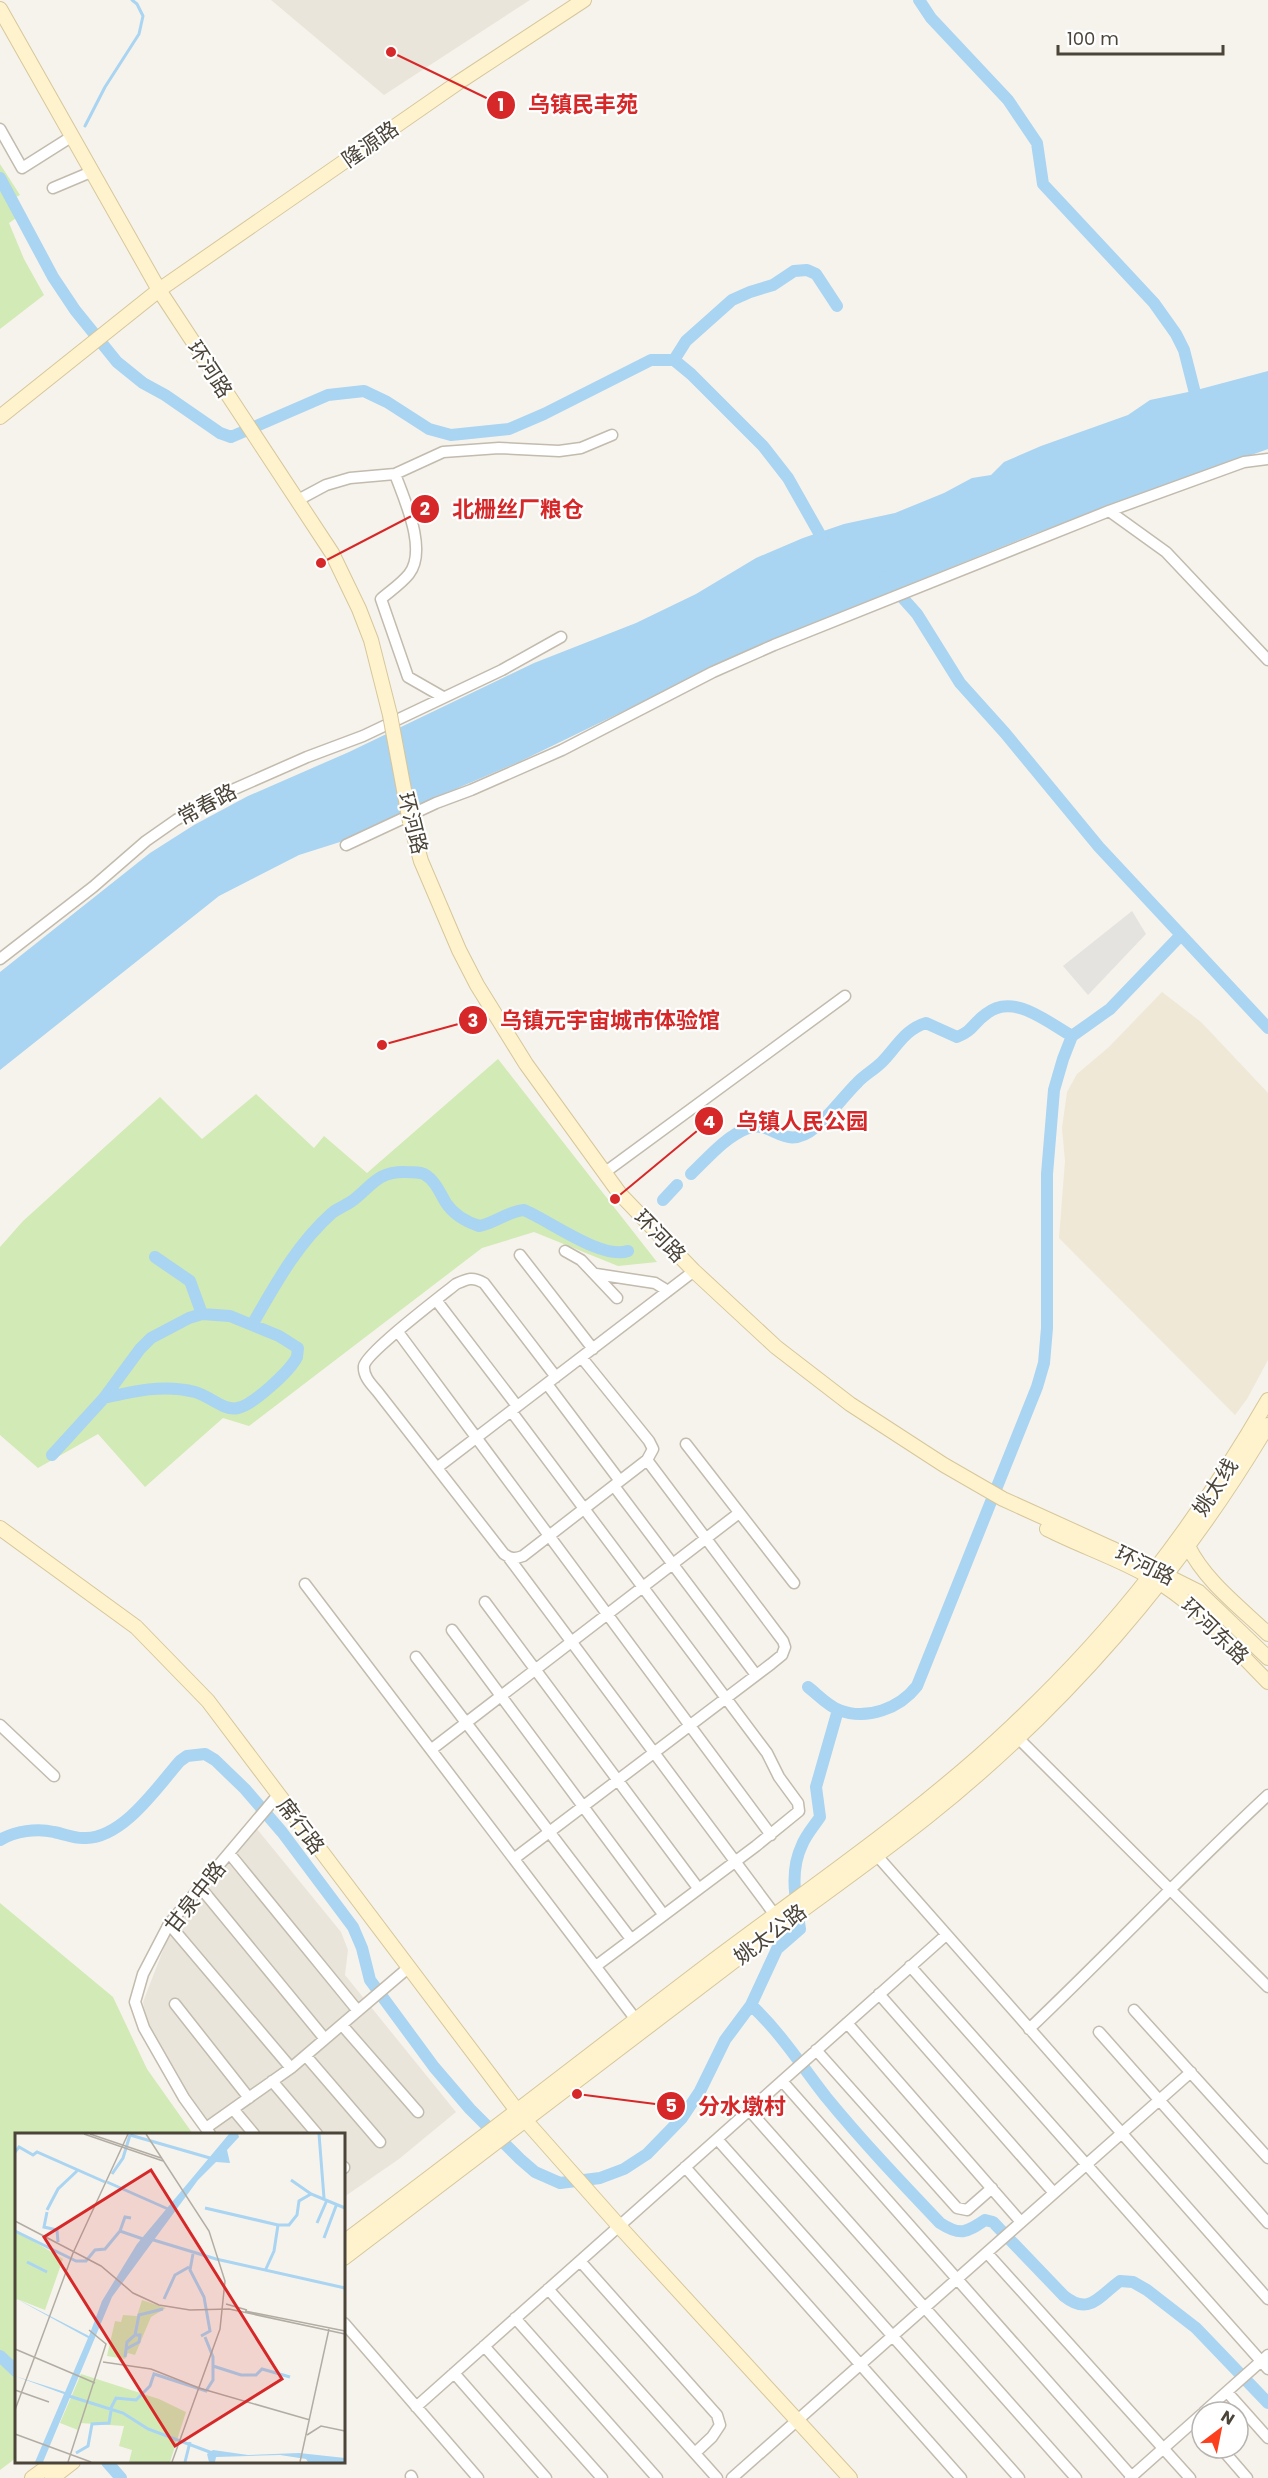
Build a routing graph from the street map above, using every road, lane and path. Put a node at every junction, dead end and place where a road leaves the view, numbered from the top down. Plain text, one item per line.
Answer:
1 (584, 0) edge
2 (0, 9) edge
3 (0, 129) edge
4 (71, 137) junction
5 (91, 172) junction
6 (53, 188) dead end
7 (159, 290) junction
8 (0, 417) edge
9 (612, 435) dead end
10 (1268, 459) edge
11 (395, 474) junction
12 (298, 500) junction
13 (1109, 511) junction
14 (561, 637) dead end
15 (1268, 660) edge
16 (443, 697) junction
17 (346, 845) dead end
18 (0, 959) edge
19 (845, 996) dead end
20 (604, 1173) junction
21 (565, 1251) dead end
22 (520, 1255) dead end
23 (694, 1271) junction
24 (596, 1274) junction
25 (668, 1291) junction
26 (617, 1298) dead end
27 (436, 1300) junction
28 (398, 1332) junction
29 (592, 1349) junction
30 (582, 1358) junction
31 (556, 1377) junction
32 (547, 1384) junction
33 (1268, 1400) edge
34 (514, 1409) junction
35 (1268, 1425) edge
36 (476, 1438) junction
37 (686, 1443) dead end
38 (648, 1460) junction
39 (438, 1467) junction
40 (617, 1483) junction
41 (584, 1509) junction
42 (739, 1513) junction
43 (0, 1528) edge
44 (549, 1535) junction
45 (706, 1539) junction
46 (1188, 1546) junction
47 (509, 1558) junction
48 (673, 1564) junction
49 (1159, 1577) junction
50 (794, 1583) dead end
51 (305, 1584) dead end
52 (643, 1587) junction
53 (485, 1602) dead end
54 (608, 1614) junction
55 (452, 1630) dead end
56 (1268, 1634) edge
57 (571, 1642) junction
58 (417, 1657) dead end
59 (1268, 1658) edge
60 (536, 1669) junction
61 (756, 1675) junction
62 (1268, 1682) edge
63 (501, 1696) junction
64 (726, 1698) junction
65 (466, 1722) junction
66 (0, 1725) edge
67 (690, 1725) junction
68 (1013, 1733) junction
69 (432, 1749) junction
70 (653, 1753) junction
71 (54, 1776) dead end
72 (618, 1780) junction
73 (1268, 1796) edge
74 (274, 1799) junction
75 (583, 1806) junction
76 (550, 1832) junction
77 (771, 1835) junction
78 (872, 1850) junction
79 (229, 1853) junction
80 (515, 1858) junction
81 (734, 1862) junction
82 (200, 1887) junction
83 (698, 1888) junction
84 (1170, 1889) junction
85 (663, 1914) junction
86 (778, 1920) junction
87 (170, 1924) junction
88 (946, 1935) junction
89 (631, 1939) junction
90 (596, 1966) junction
91 (910, 1966) junction
92 (408, 1968) junction
93 (1268, 1987) edge
94 (879, 1994) junction
95 (175, 2004) dead end
96 (1134, 2010) dead end
97 (358, 2011) junction
98 (847, 2023) junction
99 (342, 2025) junction
100 (640, 2025) junction
101 (1029, 2029) junction
102 (1099, 2032) dead end
103 (325, 2039) junction
104 (812, 2054) junction
105 (306, 2056) junction
106 (291, 2068) junction
107 (1191, 2072) junction
108 (272, 2081) junction
109 (782, 2081) junction
110 (249, 2098) junction
111 (1159, 2100) junction
112 (233, 2109) junction
113 (749, 2110) junction
114 (418, 2112) dead end
115 (522, 2116) junction
116 (208, 2131) edge
117 (253, 2133) edge
118 (316, 2133) edge
119 (1122, 2133) junction
120 (717, 2139) junction
121 (380, 2142) dead end
122 (487, 2143) junction
123 (1268, 2158) edge
124 (1086, 2165) junction
125 (685, 2167) junction
126 (992, 2188) junction
127 (1054, 2193) junction
128 (1268, 2223) edge
129 (1019, 2224) junction
130 (619, 2226) junction
131 (345, 2241) edge
132 (987, 2253) junction
133 (345, 2257) edge
134 (580, 2261) junction
135 (957, 2279) junction
136 (548, 2289) junction
137 (1268, 2299) edge
138 (925, 2308) junction
139 (515, 2318) junction
140 (345, 2324) edge
141 (893, 2336) junction
142 (484, 2346) junction
143 (1262, 2363) edge
144 (860, 2364) junction
145 (454, 2373) junction
146 (1230, 2389) junction
147 (1219, 2400) edge
148 (416, 2406) junction
149 (798, 2420) junction
150 (1190, 2427) edge
151 (1268, 2438) edge
152 (1164, 2448) junction
153 (695, 2453) junction
154 (1231, 2460) edge
155 (53, 2463) edge
156 (72, 2463) edge
157 (1132, 2477) edge
158 (32, 2478) edge
159 (52, 2478) edge
160 (478, 2478) edge
161 (546, 2478) edge
162 (602, 2478) edge
163 (657, 2478) edge
164 (717, 2478) edge
165 (732, 2478) edge
166 (850, 2478) edge
167 (961, 2478) edge
168 (1019, 2478) edge
169 (1076, 2478) edge
170 (1190, 2478) edge
171 (1247, 2478) edge

1 - 7 street, 隆源路
2 - 4 street, 环河路
3 - 4 street
4 - 5 street, 环河路
5 - 6 street
5 - 7 street, 环河路
7 - 8 street, 隆源路
7 - 12 street, 环河路
9 - 11 street
10 - 13 street
11 - 12 street
11 - 16 street
12 - 20 street, 环河路, bridge
13 - 15 street
13 - 17 street
14 - 16 street, 常春路
16 - 18 street, 常春路
19 - 20 street
20 - 23 street, 环河路
21 - 24 street
22 - 29 street
23 - 25 street
23 - 49 street, 环河路
24 - 25 street
24 - 26 street
25 - 29 street
27 - 28 street
27 - 31 street
27 - 34 street
28 - 36 street
28 - 39 street
29 - 30 street
30 - 31 street
30 - 38 street
31 - 32 street
32 - 34 street
32 - 40 street
33 - 49 street, 姚太线
34 - 36 street
34 - 41 street
35 - 46 street, 姚太线
36 - 39 street
36 - 44 street
37 - 42 street
38 - 40 street
38 - 45 street
39 - 47 street
40 - 41 street
40 - 48 street
41 - 44 street
41 - 52 street
42 - 45 street
42 - 50 street
43 - 74 street, 席行路
44 - 47 street
44 - 54 street
45 - 48 street
45 - 61 street
46 - 49 street, 姚太线
46 - 56 street
47 - 57 street
48 - 52 street
48 - 61 street
49 - 59 street, 环河路
49 - 62 street, 环河东路
49 - 68 street, 姚太公路
51 - 69 street
52 - 54 street
52 - 64 street
53 - 60 street
54 - 57 street
54 - 67 street
55 - 63 street
57 - 60 street
57 - 70 street
58 - 65 street
60 - 63 street
60 - 72 street
61 - 64 street
63 - 65 street
63 - 75 street
64 - 67 street
64 - 77 street
65 - 69 street
65 - 76 street
66 - 71 street
67 - 70 street
67 - 77 street
68 - 78 street, 姚太公路
68 - 84 street
69 - 80 street
70 - 72 street
70 - 81 street
72 - 75 street
72 - 83 street
73 - 84 street
74 - 79 street, 甘泉中路
74 - 92 street, 席行路
75 - 76 street
75 - 85 street
76 - 80 street
76 - 89 street
77 - 81 street
78 - 86 street, 姚太公路
78 - 86 street, 姚太公路
78 - 88 street
79 - 82 street, 甘泉中路
79 - 97 street
80 - 90 street
81 - 83 street
81 - 86 street
82 - 87 street, 甘泉中路
82 - 103 street
83 - 85 street
84 - 93 street
84 - 101 street
85 - 89 street
86 - 100 street, 姚太公路
87 - 106 street
87 - 116 street, 甘泉中路
88 - 91 street
88 - 101 street
89 - 90 street
90 - 100 street
91 - 94 street
91 - 124 street
92 - 97 street
92 - 115 street, 席行路
94 - 98 street
94 - 127 street
95 - 110 street
96 - 107 street
97 - 99 street
98 - 104 street
98 - 126 street
99 - 103 street
99 - 114 street
100 - 115 street, 姚太公路
101 - 119 street
102 - 111 street
103 - 105 street
104 - 109 street
104 - 126 street
105 - 106 street
105 - 121 street
106 - 108 street
107 - 111 street
107 - 123 street
108 - 110 street
108 - 118 street
109 - 113 street
109 - 135 street
110 - 112 street
111 - 119 street
111 - 128 street
112 - 116 street
112 - 117 street
113 - 120 street
113 - 138 street
115 - 122 street, 姚太公路
115 - 130 street, 席行路
119 - 124 street
119 - 137 street
120 - 125 street
120 - 141 street
122 - 131 street, 姚太公路
122 - 133 street, 姚太公路
124 - 127 street
124 - 143 street
125 - 130 street
125 - 144 street
126 - 129 street
127 - 129 street
129 - 132 street
130 - 134 street
130 - 149 street, 席行路
132 - 135 street
132 - 152 street
134 - 136 street
134 - 153 street
135 - 138 street
135 - 157 street
136 - 139 street
136 - 153 street
138 - 141 street
138 - 169 street
139 - 142 street
139 - 163 street
140 - 148 street
141 - 144 street
141 - 168 street
142 - 145 street
142 - 162 street
143 - 146 street
144 - 149 street
144 - 167 street
145 - 148 street
145 - 161 street
146 - 147 street
146 - 151 street
148 - 160 street
149 - 165 street
149 - 166 street, 席行路
150 - 152 street
152 - 157 street
152 - 170 street
153 - 164 street
154 - 171 street
155 - 158 street
156 - 159 street

